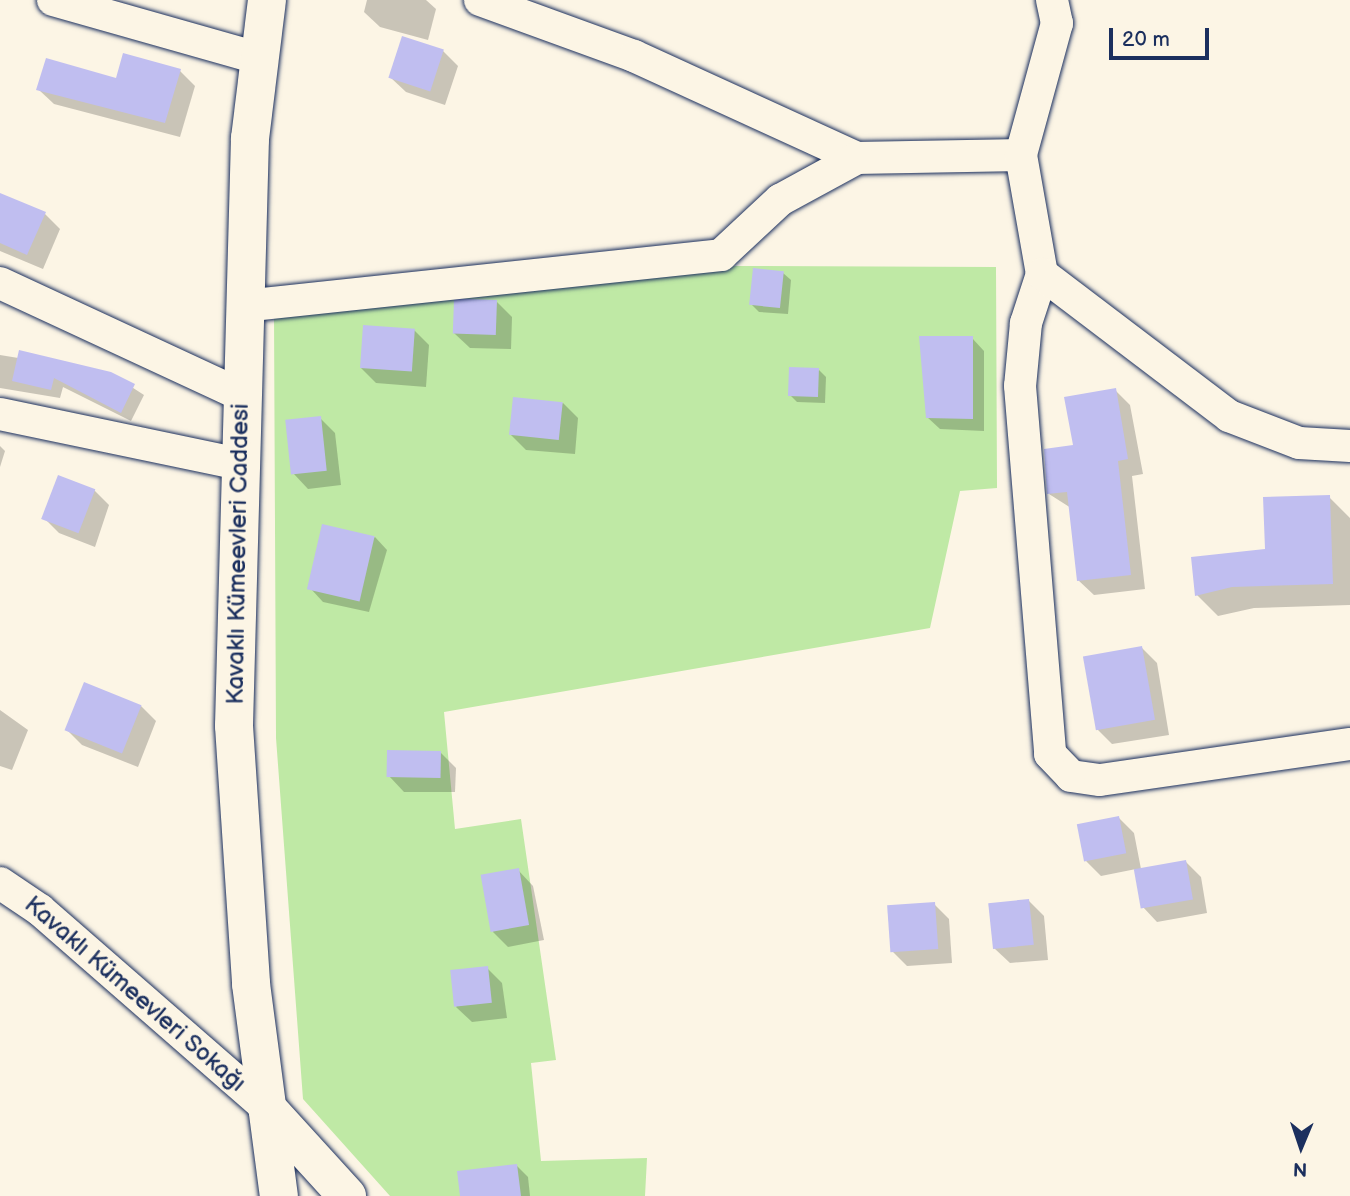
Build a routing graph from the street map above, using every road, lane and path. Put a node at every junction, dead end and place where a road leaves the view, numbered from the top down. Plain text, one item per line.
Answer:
1 (53, 0) edge
2 (267, 0) edge
3 (480, 0) edge
4 (1052, 0) edge
5 (255, 57) junction
6 (1021, 155) junction
7 (857, 158) junction
8 (1042, 274) junction
9 (0, 283) edge
10 (244, 306) junction
11 (241, 395) junction
12 (0, 414) edge
13 (1350, 446) edge
14 (239, 464) junction
15 (1350, 744) edge
16 (0, 883) edge
17 (267, 1108) junction
18 (279, 1196) edge
19 (347, 1196) edge

1 - 5 street
2 - 5 street, Kavaklı Kümeevleri Caddesi
3 - 7 street
4 - 6 street
5 - 10 street, Kavaklı Kümeevleri Caddesi
6 - 7 street
6 - 8 street
7 - 10 street
8 - 13 street
8 - 15 street
9 - 11 street
10 - 11 street, Kavaklı Kümeevleri Caddesi
11 - 14 street, Kavaklı Kümeevleri Caddesi
12 - 14 street
14 - 17 street, Kavaklı Kümeevleri Caddesi
16 - 17 street, Kavaklı Kümeevleri Sokağı
17 - 18 street, Kavaklı Kümeevleri Caddesi
17 - 19 street

